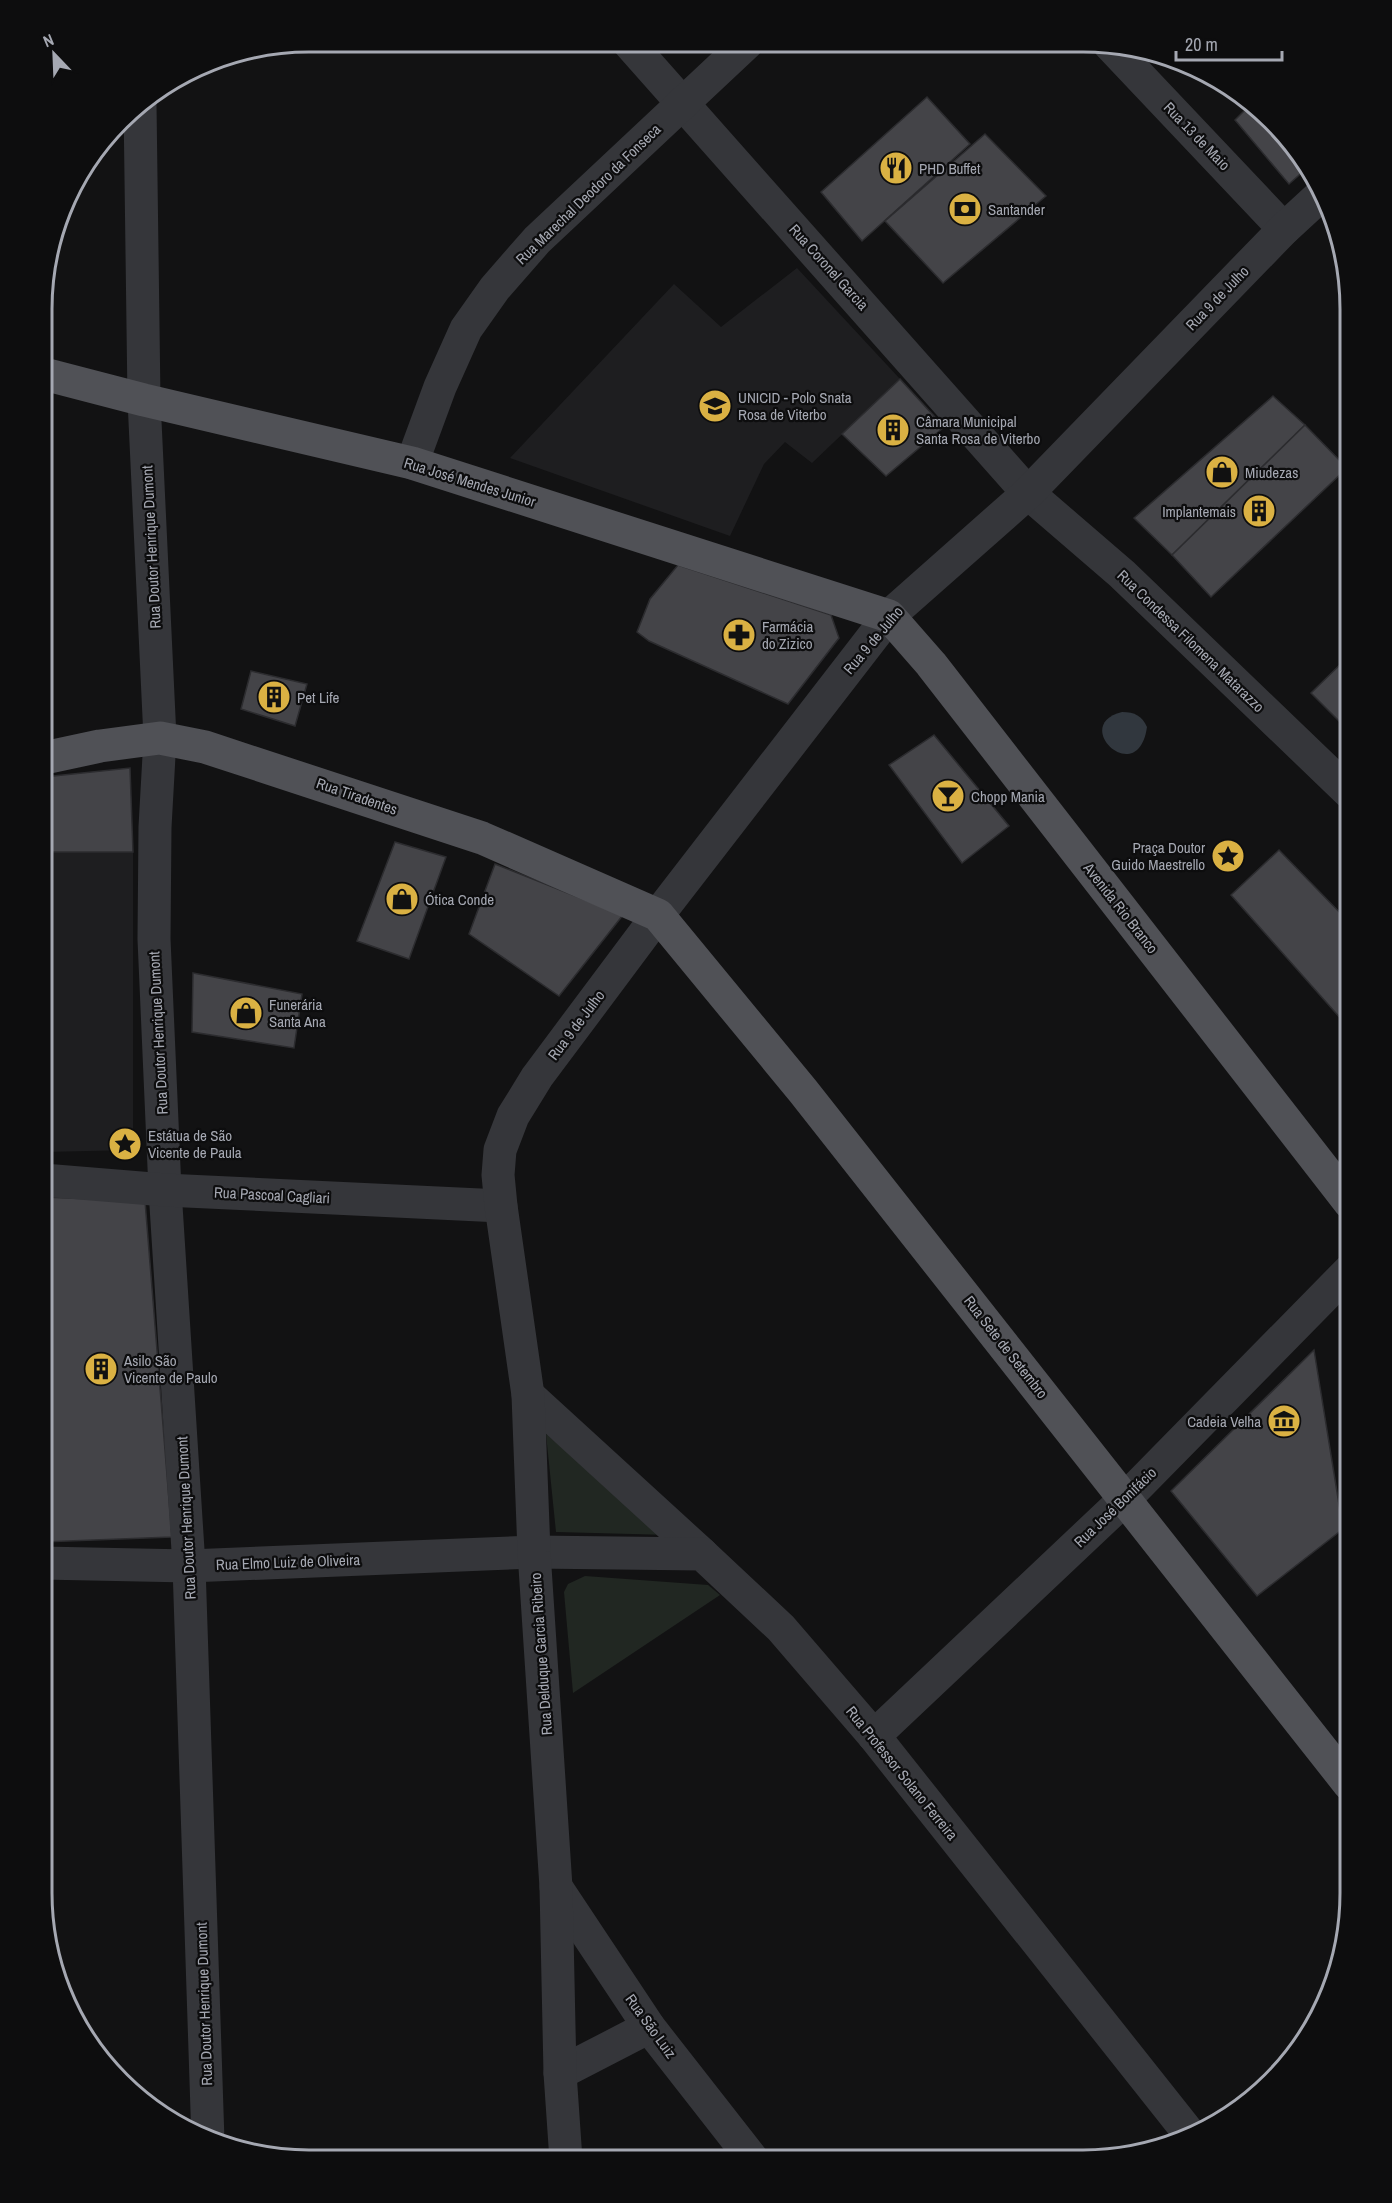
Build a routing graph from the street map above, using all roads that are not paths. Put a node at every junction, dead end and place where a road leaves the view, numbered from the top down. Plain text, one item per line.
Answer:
1 (637, 52) edge
2 (737, 52) edge
3 (1120, 55) edge
4 (683, 102) junction
5 (140, 116) edge
6 (1315, 200) edge
7 (1284, 229) junction
8 (52, 376) edge
9 (144, 400) junction
10 (412, 463) junction
11 (1028, 492) junction
12 (889, 616) junction
13 (160, 738) junction
14 (52, 756) edge
15 (1340, 783) edge
16 (658, 915) junction
17 (500, 1150) joint
18 (52, 1181) edge
19 (165, 1190) junction
20 (1340, 1190) edge
21 (501, 1206) junction
22 (1340, 1280) edge
23 (528, 1395) junction
24 (1125, 1498) junction
25 (534, 1552) junction
26 (702, 1554) junction
27 (52, 1563) edge
28 (189, 1566) junction
29 (874, 1736) junction
30 (1340, 1773) edge
31 (556, 1887) junction
32 (650, 2027) junction
33 (560, 2073) junction
34 (208, 2129) edge
35 (1186, 2129) edge
36 (565, 2150) edge
37 (745, 2150) edge

1 - 4 street, Rua Coronel Garcia
2 - 4 street, Rua Marechal Deodoro da Fonseca
3 - 7 street, Rua 13 de Maio
4 - 10 street, Rua Marechal Deodoro da Fonseca
4 - 11 street, Rua Coronel Garcia
5 - 9 street, Rua Doutor Henrique Dumont
6 - 7 street, Rua 9 de Julho
7 - 11 street, Rua 9 de Julho
8 - 9 main road, Rua José Mendes Junior
9 - 10 main road, Rua José Mendes Junior
9 - 13 street, Rua Doutor Henrique Dumont
10 - 12 main road, Rua José Mendes Junior
11 - 12 street, Rua 9 de Julho
11 - 15 street, Rua Condessa Filomena Matarazzo
12 - 16 street, Rua 9 de Julho
12 - 20 main road, Avenida Rio Branco
13 - 14 main road, Rua Tiradentes
13 - 16 main road, Rua Tiradentes
13 - 19 street, Rua Doutor Henrique Dumont
16 - 17 street, Rua 9 de Julho
16 - 24 main road, Rua Sete de Setembro
17 - 21 street, Rua Delduque Garcia Ribeiro
18 - 19 street, Rua Pascoal Cagliari
19 - 21 street, Rua Pascoal Cagliari
19 - 28 street, Rua Doutor Henrique Dumont
21 - 23 street, Rua Delduque Garcia Ribeiro
22 - 24 street, Rua José Bonifácio
23 - 25 street, Rua Delduque Garcia Ribeiro
23 - 26 street, Rua Professor Solano Ferreira
24 - 29 street, Rua José Bonifácio
24 - 30 main road, Rua Sete de Setembro
25 - 26 street
25 - 28 street, Rua Elmo Luiz de Oliveira
25 - 31 street, Rua Delduque Garcia Ribeiro
26 - 29 street, Rua Professor Solano Ferreira
27 - 28 street, Rua Elmo Luiz de Oliveira
28 - 34 street, Rua Doutor Henrique Dumont
29 - 35 street, Rua Professor Solano Ferreira
31 - 32 street, Rua São Luiz
31 - 33 street, Rua Delduque Garcia Ribeiro
32 - 33 street
32 - 37 street, Rua São Luiz
33 - 36 street, Rua Delduque Garcia Ribeiro

